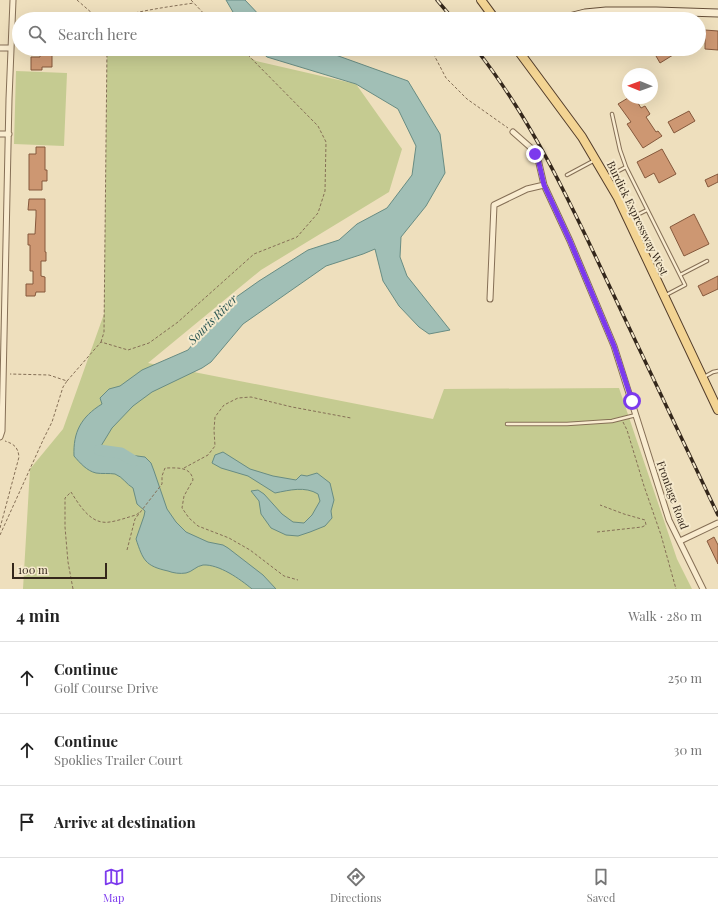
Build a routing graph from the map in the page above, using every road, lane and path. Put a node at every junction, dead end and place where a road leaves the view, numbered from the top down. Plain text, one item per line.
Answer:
1 (13, 0) edge
2 (77, 0) edge
3 (191, 0) edge
4 (481, 0) edge
5 (194, 3) junction
6 (13, 12) edge
7 (91, 12) edge
8 (140, 12) edge
9 (202, 12) edge
10 (490, 12) edge
11 (596, 12) edge
12 (687, 12) edge
13 (706, 13) edge
14 (718, 13) edge
15 (0, 48) edge
16 (12, 48) joint
17 (107, 56) edge
18 (249, 56) edge
19 (435, 56) edge
20 (522, 56) edge
21 (612, 114) dead end
22 (513, 132) joint
23 (0, 134) edge
24 (9, 134) junction
25 (596, 159) junction
26 (626, 167) junction
27 (567, 175) dead end
28 (606, 177) junction
29 (544, 185) junction
30 (647, 210) junction
31 (628, 219) junction
32 (707, 262) dead end
33 (680, 275) junction
34 (664, 296) junction
35 (490, 299) dead end
36 (2, 338) edge
37 (101, 342) junction
38 (718, 372) edge
39 (3, 374) junction
40 (702, 377) junction
41 (67, 381) junction
42 (718, 410) edge
43 (636, 415) junction
44 (351, 418) dead end
45 (621, 418) junction
46 (507, 424) dead end
47 (1, 431) edge
48 (0, 437) edge
49 (0, 440) edge
50 (184, 468) junction
51 (600, 505) dead end
52 (142, 510) junction
53 (718, 523) edge
54 (0, 528) edge
55 (597, 532) dead end
56 (0, 535) edge
57 (680, 541) junction
58 (127, 550) dead end
59 (298, 580) dead end
60 (73, 589) edge
61 (676, 589) edge
62 (703, 589) edge

1 - 6 street
2 - 7 path
3 - 5 path
4 - 10 main road
5 - 8 path
5 - 9 path
11 - 12 street
13 - 14 street
15 - 16 street
16 - 24 street
17 - 37 path
18 - 37 path
19 - 22 path
20 - 25 main road, Burdick Expressway West
21 - 26 lane
22 - 29 street, Frontage Road
23 - 24 street
24 - 36 street
25 - 27 lane
25 - 28 main road, Burdick Expressway West
26 - 28 lane
26 - 30 lane
28 - 31 main road, Burdick Expressway West
29 - 35 street
29 - 43 street, Frontage Road
30 - 31 lane
30 - 33 lane
31 - 34 main road, Burdick Expressway West
32 - 33 lane
33 - 34 lane
34 - 40 main road, Burdick Expressway West
36 - 39 street
37 - 41 path
38 - 40 lane
39 - 41 path
39 - 47 street
40 - 42 main road, Burdick Expressway West
41 - 56 path
43 - 45 lane
43 - 57 street, Frontage Road
44 - 50 path
45 - 46 lane
45 - 61 path
47 - 48 street
49 - 54 path
50 - 52 path
50 - 59 path
51 - 55 path
52 - 58 path
52 - 60 path
53 - 57 street
57 - 62 street, Frontage Road

